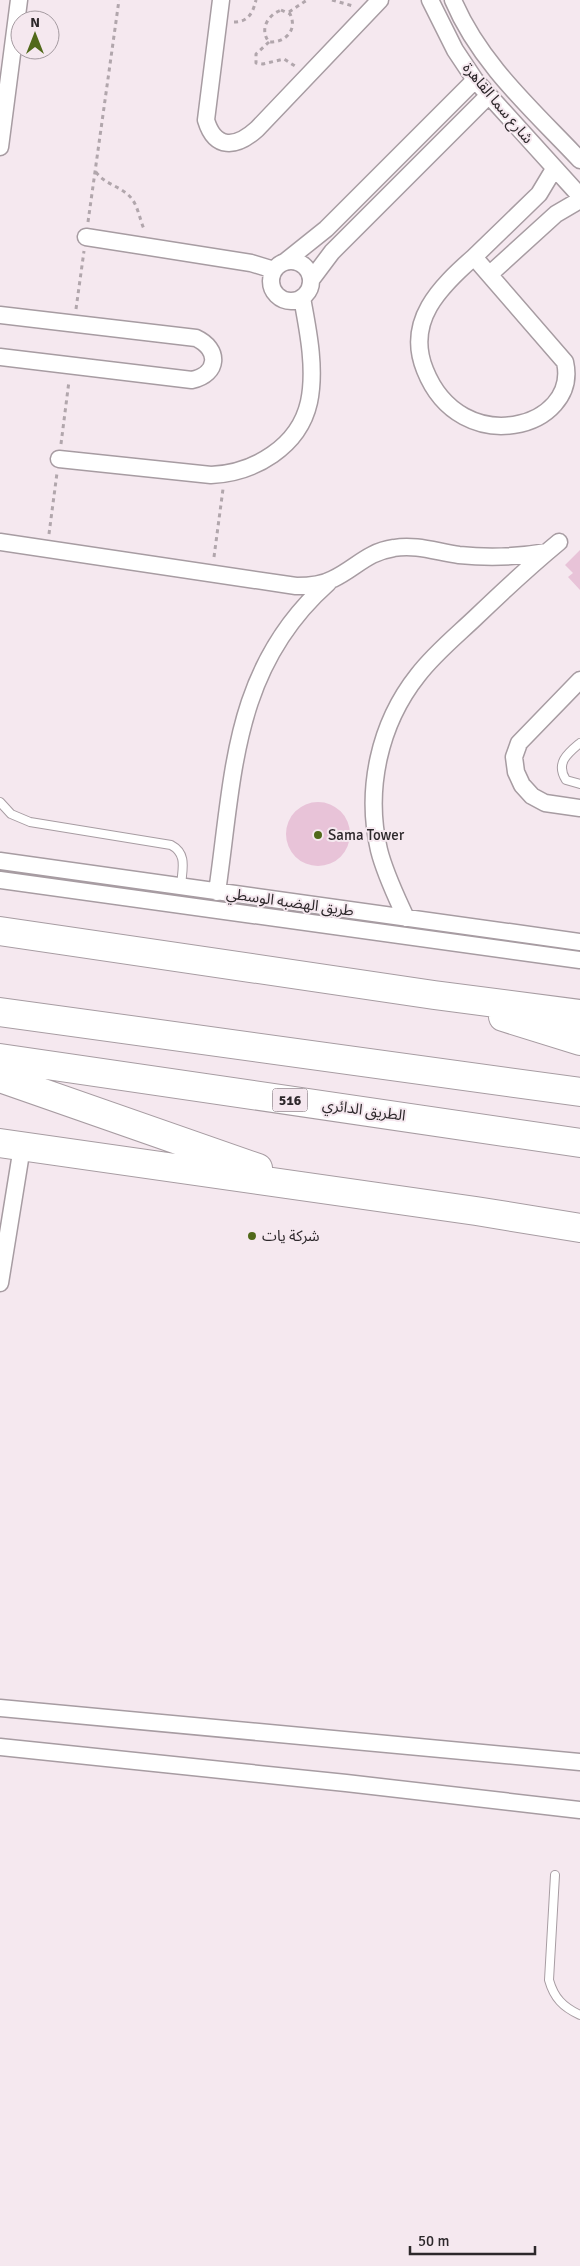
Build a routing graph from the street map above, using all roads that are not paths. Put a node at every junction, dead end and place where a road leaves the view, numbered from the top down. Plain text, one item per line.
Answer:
1 (19, 0) edge
2 (222, 0) edge
3 (380, 0) edge
4 (430, 0) edge
5 (453, 0) edge
6 (475, 80) junction
7 (512, 89) junction
8 (492, 100) junction
9 (0, 147) edge
10 (580, 160) edge
11 (554, 169) junction
12 (580, 196) edge
13 (580, 200) edge
14 (86, 237) road end
15 (474, 256) junction
16 (280, 265) junction
17 (490, 274) junction
18 (311, 280) junction
19 (302, 298) junction
20 (0, 315) edge
21 (0, 357) edge
22 (59, 459) dead end
23 (0, 542) edge
24 (332, 580) junction
25 (580, 680) edge
26 (580, 743) edge
27 (580, 784) edge
28 (0, 802) edge
29 (580, 808) edge
30 (0, 861) edge
31 (0, 880) edge
32 (181, 886) junction
33 (217, 892) junction
34 (304, 904) junction
35 (406, 918) junction
36 (302, 922) junction
37 (0, 931) edge
38 (580, 942) edge
39 (580, 960) edge
40 (434, 995) junction
41 (0, 1012) edge
42 (580, 1014) edge
43 (580, 1041) edge
44 (0, 1058) edge
45 (0, 1078) edge
46 (580, 1092) edge
47 (580, 1143) edge
48 (11, 1145) edge
49 (307, 1186) junction
50 (8, 1187) edge
51 (580, 1228) edge
52 (0, 1283) edge
53 (0, 1708) edge
54 (0, 1746) edge
55 (580, 1762) edge
56 (580, 1810) edge
57 (555, 1876) dead end
58 (580, 2015) edge

1 - 9 street
2 - 3 street
4 - 6 street, شارع سما القاهرة
5 - 7 street, شارع سما القاهرة
6 - 8 street, شارع سما القاهرة
6 - 16 street
7 - 8 street
7 - 10 street, شارع سما القاهرة
8 - 11 street, شارع سما القاهرة
8 - 18 street
11 - 12 street, شارع سما القاهرة
11 - 15 street
13 - 17 street
14 - 16 street
15 - 17 street
15 - 17 street
16 - 18 street
16 - 19 street
18 - 19 street
19 - 22 street
20 - 21 street
23 - 24 street
24 - 33 street
24 - 35 street
25 - 29 street
26 - 27 lane
28 - 32 lane
30 - 32 street, طريق الهضبه الوسطي
31 - 36 street, طريق الهضبه الوسطي
32 - 33 street, طريق الهضبه الوسطي
33 - 34 street, طريق الهضبه الوسطي
34 - 35 street, طريق الهضبه الوسطي
34 - 36 street
35 - 38 street, طريق الهضبه الوسطي
36 - 39 street, طريق الهضبه الوسطي
37 - 40 highway
40 - 42 highway
40 - 43 highway
41 - 46 highway
44 - 47 highway, الطريق الدائري / 516
45 - 49 highway
48 - 49 highway
48 - 50 street
49 - 51 highway
50 - 52 street
53 - 55 street
54 - 56 street
57 - 58 lane

